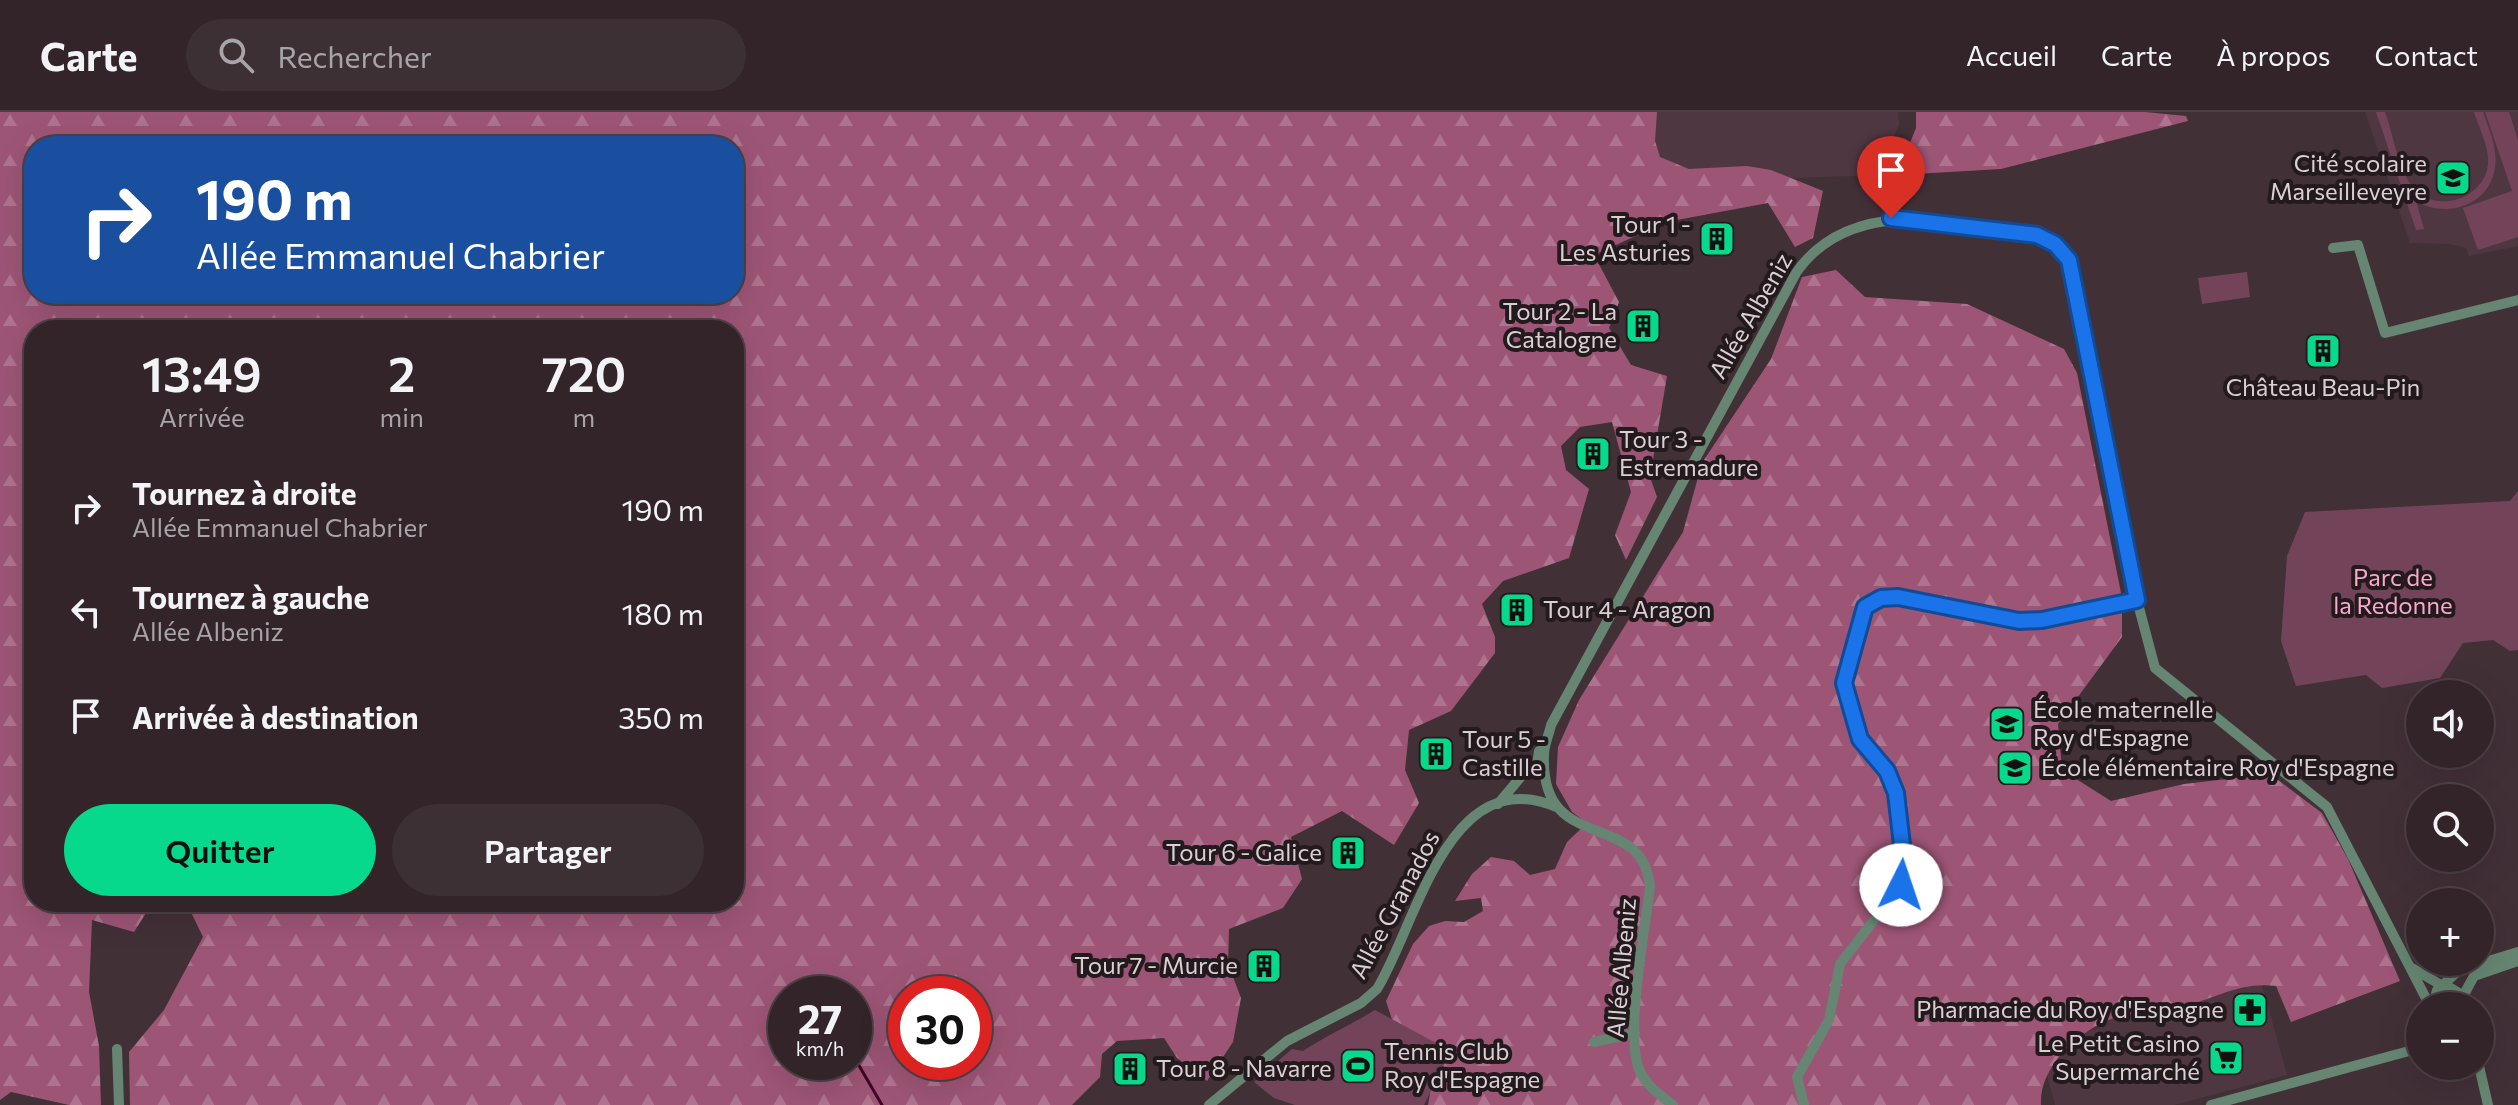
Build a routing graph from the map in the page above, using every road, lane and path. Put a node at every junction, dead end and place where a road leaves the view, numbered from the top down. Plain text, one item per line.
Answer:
1 (2333, 248) dead end
2 (2518, 300) edge
3 (2137, 600) junction
4 (1551, 725) junction
5 (1537, 765) junction
6 (1546, 778) junction
7 (1498, 804) junction
8 (1556, 807) junction
9 (2518, 952) edge
10 (2406, 957) edge
11 (2518, 961) edge
12 (2428, 976) edge
13 (2443, 984) junction
14 (2439, 992) edge
15 (2452, 992) edge
16 (2467, 992) edge
17 (1635, 1033) junction
18 (1594, 1042) dead end
19 (117, 1049) dead end
20 (2406, 1049) edge
21 (2406, 1051) edge
22 (2401, 1052) junction
23 (2481, 1080) edge
24 (119, 1105) edge
25 (1209, 1105) edge
26 (1673, 1105) edge
27 (1804, 1105) edge
28 (2211, 1105) edge
29 (2488, 1105) edge

1 - 2 street
3 - 4 street, Allée Albeniz
3 - 10 street, Allée Albeniz
3 - 27 street
4 - 5 street, Allée Granados
4 - 6 street, Allée Albeniz
5 - 6 street, Allée Albeniz
5 - 7 street, Allée Granados
6 - 8 street, Allée Albeniz
7 - 8 street, Allée Granados
7 - 25 street, Allée Granados
8 - 17 street, Allée Albeniz
9 - 13 street
11 - 16 street
12 - 13 street
13 - 14 street
13 - 15 street
17 - 18 street
17 - 26 street, Allée Albeniz
19 - 24 street
20 - 22 street
21 - 22 street
22 - 28 street
23 - 29 street

